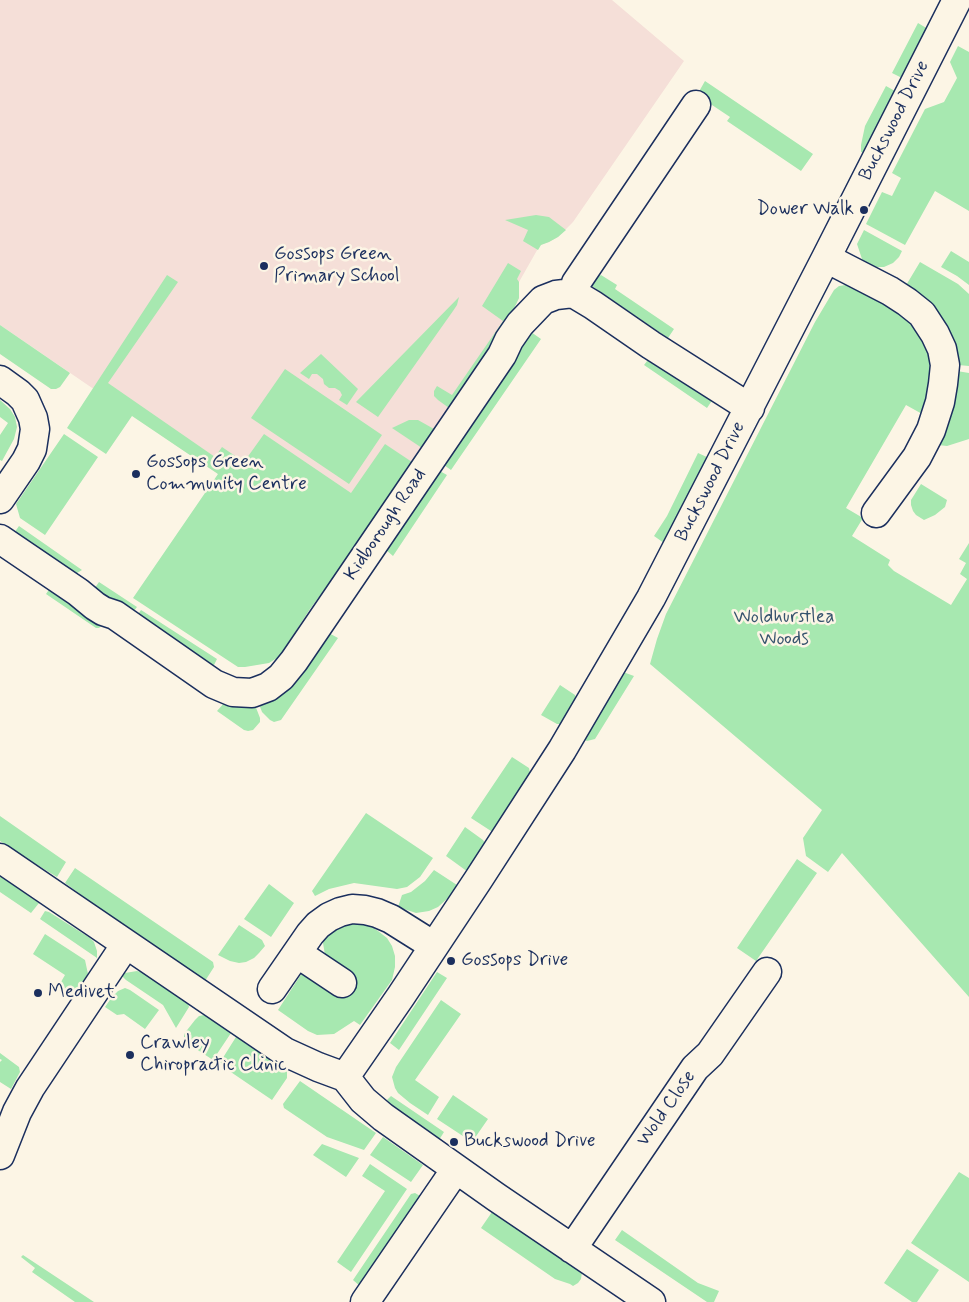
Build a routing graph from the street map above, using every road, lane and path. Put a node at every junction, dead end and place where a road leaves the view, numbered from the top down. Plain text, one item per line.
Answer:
1 (957, 0) edge
2 (696, 105) dead end
3 (826, 258) junction
4 (573, 293) junction
5 (0, 380) edge
6 (750, 408) junction
7 (0, 498) edge
8 (876, 512) dead end
9 (0, 539) edge
10 (0, 858) edge
11 (126, 944) junction
12 (434, 946) junction
13 (297, 953) junction
14 (767, 972) dead end
15 (342, 983) dead end
16 (272, 989) dead end
17 (345, 1076) junction
18 (0, 1155) edge
19 (456, 1169) junction
20 (572, 1249) junction
21 (365, 1302) edge
22 (651, 1302) edge

1 - 3 street, Buckswood Drive
2 - 4 street
3 - 6 street, Buckswood Drive
3 - 8 street
4 - 6 street
4 - 9 street, Kidborough Road
5 - 7 street
6 - 12 street, Buckswood Drive
10 - 11 street
11 - 17 street
11 - 18 street
12 - 13 street
12 - 17 street, Buckswood Drive
13 - 15 street
13 - 16 street
14 - 20 street, Wold Close
17 - 19 street
19 - 20 street
19 - 21 street
20 - 22 street

